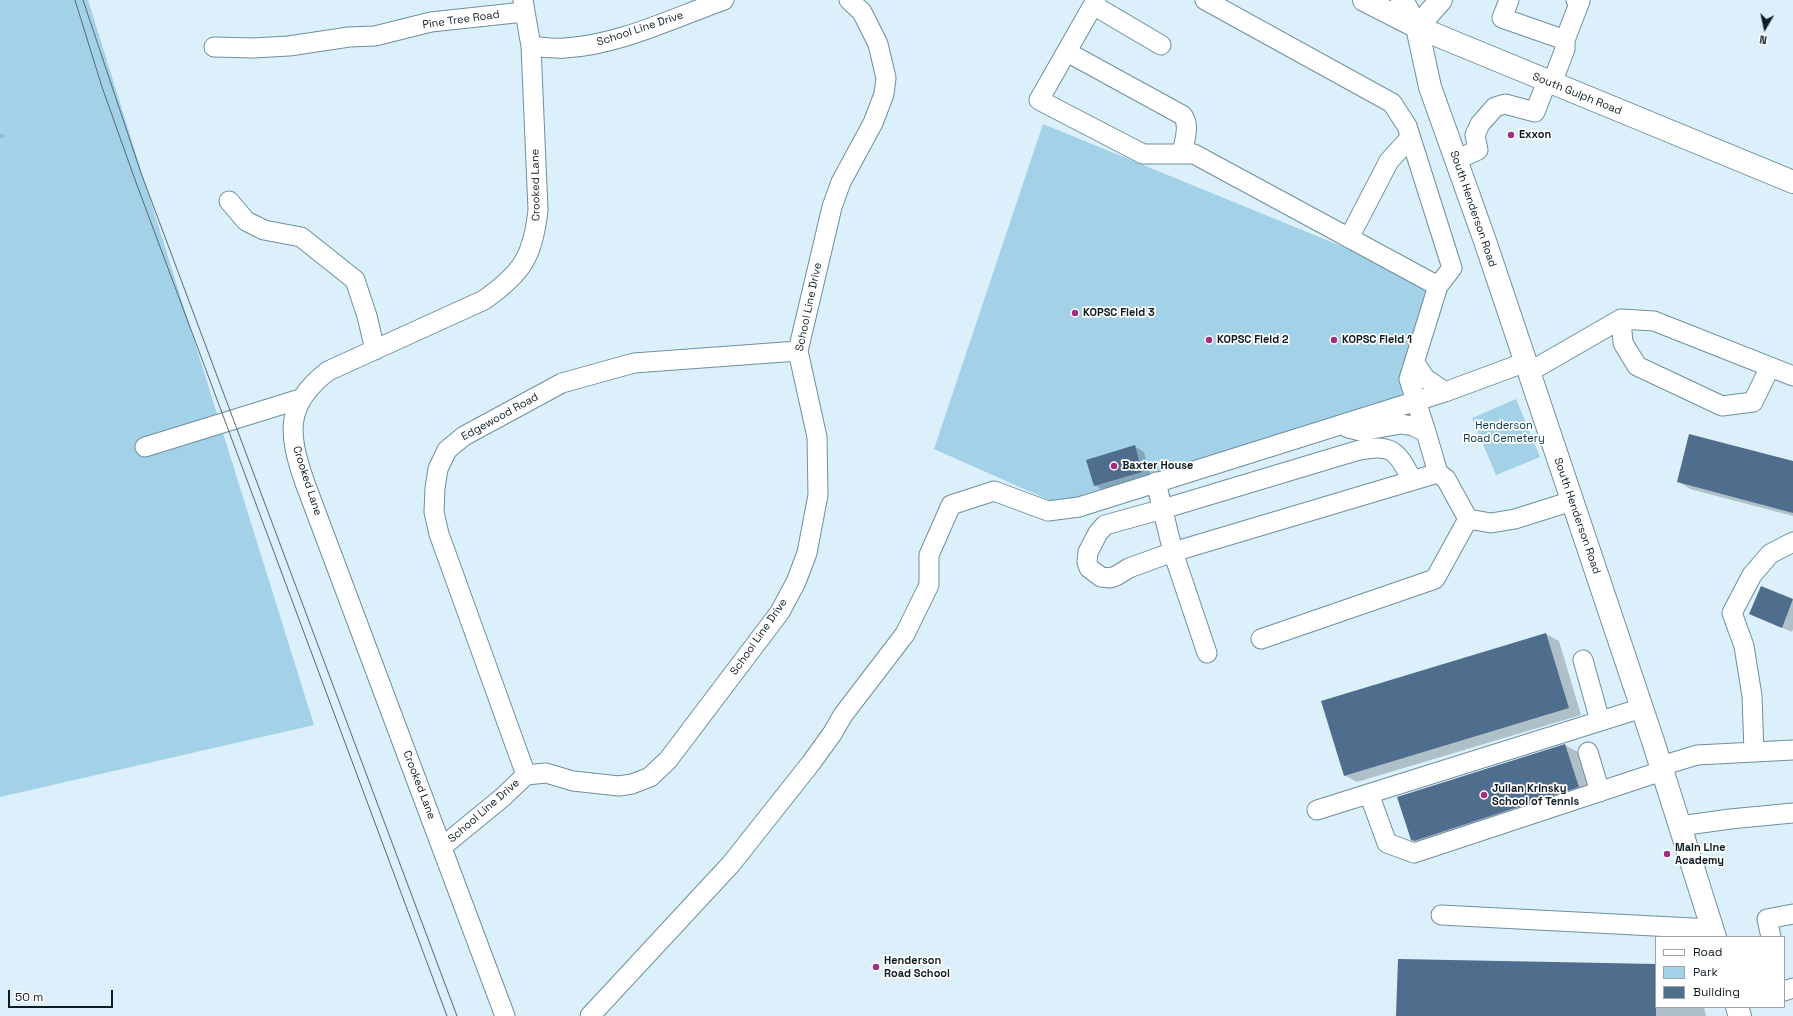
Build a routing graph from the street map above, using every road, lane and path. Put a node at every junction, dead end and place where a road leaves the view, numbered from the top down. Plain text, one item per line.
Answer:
1 (724, 0) edge
2 (849, 0) edge
3 (1205, 0) edge
4 (1364, 0) edge
5 (1402, 0) edge
6 (1441, 0) edge
7 (1508, 0) edge
8 (1576, 0) edge
9 (1095, 2) edge
10 (524, 6) edge
11 (1417, 27) junction
12 (1565, 40) junction
13 (1160, 45) dead end
14 (531, 46) junction
15 (214, 47) dead end
16 (1066, 52) junction
17 (1546, 81) junction
18 (1410, 138) junction
19 (1182, 154) junction
20 (1456, 160) junction
21 (1793, 182) edge
22 (229, 200) dead end
23 (1349, 238) junction
24 (1438, 286) junction
25 (1621, 319) junction
26 (375, 350) junction
27 (798, 351) junction
28 (1415, 363) junction
29 (1527, 367) junction
30 (1770, 367) junction
31 (1793, 376) edge
32 (1445, 392) junction
33 (300, 399) junction
34 (1415, 401) junction
35 (1339, 425) junction
36 (1426, 432) junction
37 (145, 447) dead end
38 (1438, 473) junction
39 (1412, 480) junction
40 (1156, 482) junction
41 (1572, 501) junction
42 (1163, 509) junction
43 (1468, 519) junction
44 (1793, 542) edge
45 (1173, 552) junction
46 (1261, 639) dead end
47 (1208, 652) dead end
48 (1583, 660) dead end
49 (1642, 708) junction
50 (1600, 721) junction
51 (1793, 750) edge
52 (1588, 752) dead end
53 (1754, 752) junction
54 (1661, 768) junction
55 (526, 775) junction
56 (1600, 792) junction
57 (1369, 794) junction
58 (1317, 810) dead end
59 (1793, 814) edge
60 (1680, 826) junction
61 (442, 847) junction
62 (1793, 914) edge
63 (1442, 915) dead end
64 (1714, 933) edge
65 (1771, 936) edge
66 (505, 1016) edge
67 (590, 1016) edge

1 - 14 street, School Line Drive
2 - 27 street, School Line Drive
3 - 18 street
4 - 11 main road, South Gulph Road
5 - 11 main road, South Henderson Road
6 - 11 main road
7 - 12 street
8 - 12 street
9 - 13 street
9 - 16 street
10 - 14 street, Crooked Lane
10 - 15 street, Pine Tree Road
11 - 17 main road, South Gulph Road
11 - 20 main road, South Henderson Road
12 - 17 street
14 - 26 street, Crooked Lane
16 - 19 street
16 - 19 street
17 - 20 street
17 - 21 main road, South Gulph Road
18 - 23 street
18 - 24 street
19 - 23 street
20 - 29 main road, South Henderson Road
22 - 26 street
23 - 24 street
24 - 28 street
25 - 29 street
25 - 30 street
25 - 30 street
26 - 33 street, Crooked Lane
27 - 55 street, School Line Drive
27 - 55 street, Edgewood Road
28 - 32 street
28 - 34 street
29 - 32 street
29 - 41 main road, South Henderson Road
30 - 31 street
32 - 34 street
33 - 37 street
33 - 61 street, Crooked Lane
34 - 35 street
34 - 36 street
35 - 36 street
35 - 40 street
36 - 38 street
38 - 39 street
38 - 43 street
39 - 42 street
39 - 45 street
40 - 42 street
40 - 67 street
41 - 43 street
41 - 49 main road, South Henderson Road
42 - 45 street
42 - 45 street
43 - 46 street
44 - 53 street
45 - 47 street
48 - 50 street
49 - 50 street
49 - 54 main road, South Henderson Road
50 - 57 street
51 - 53 street
52 - 56 street
53 - 54 street
54 - 56 street
54 - 60 main road, South Henderson Road
55 - 61 street, School Line Drive
56 - 57 street
57 - 58 street
59 - 60 street
60 - 64 main road, South Henderson Road
61 - 66 street, Crooked Lane
62 - 65 street
63 - 64 street

